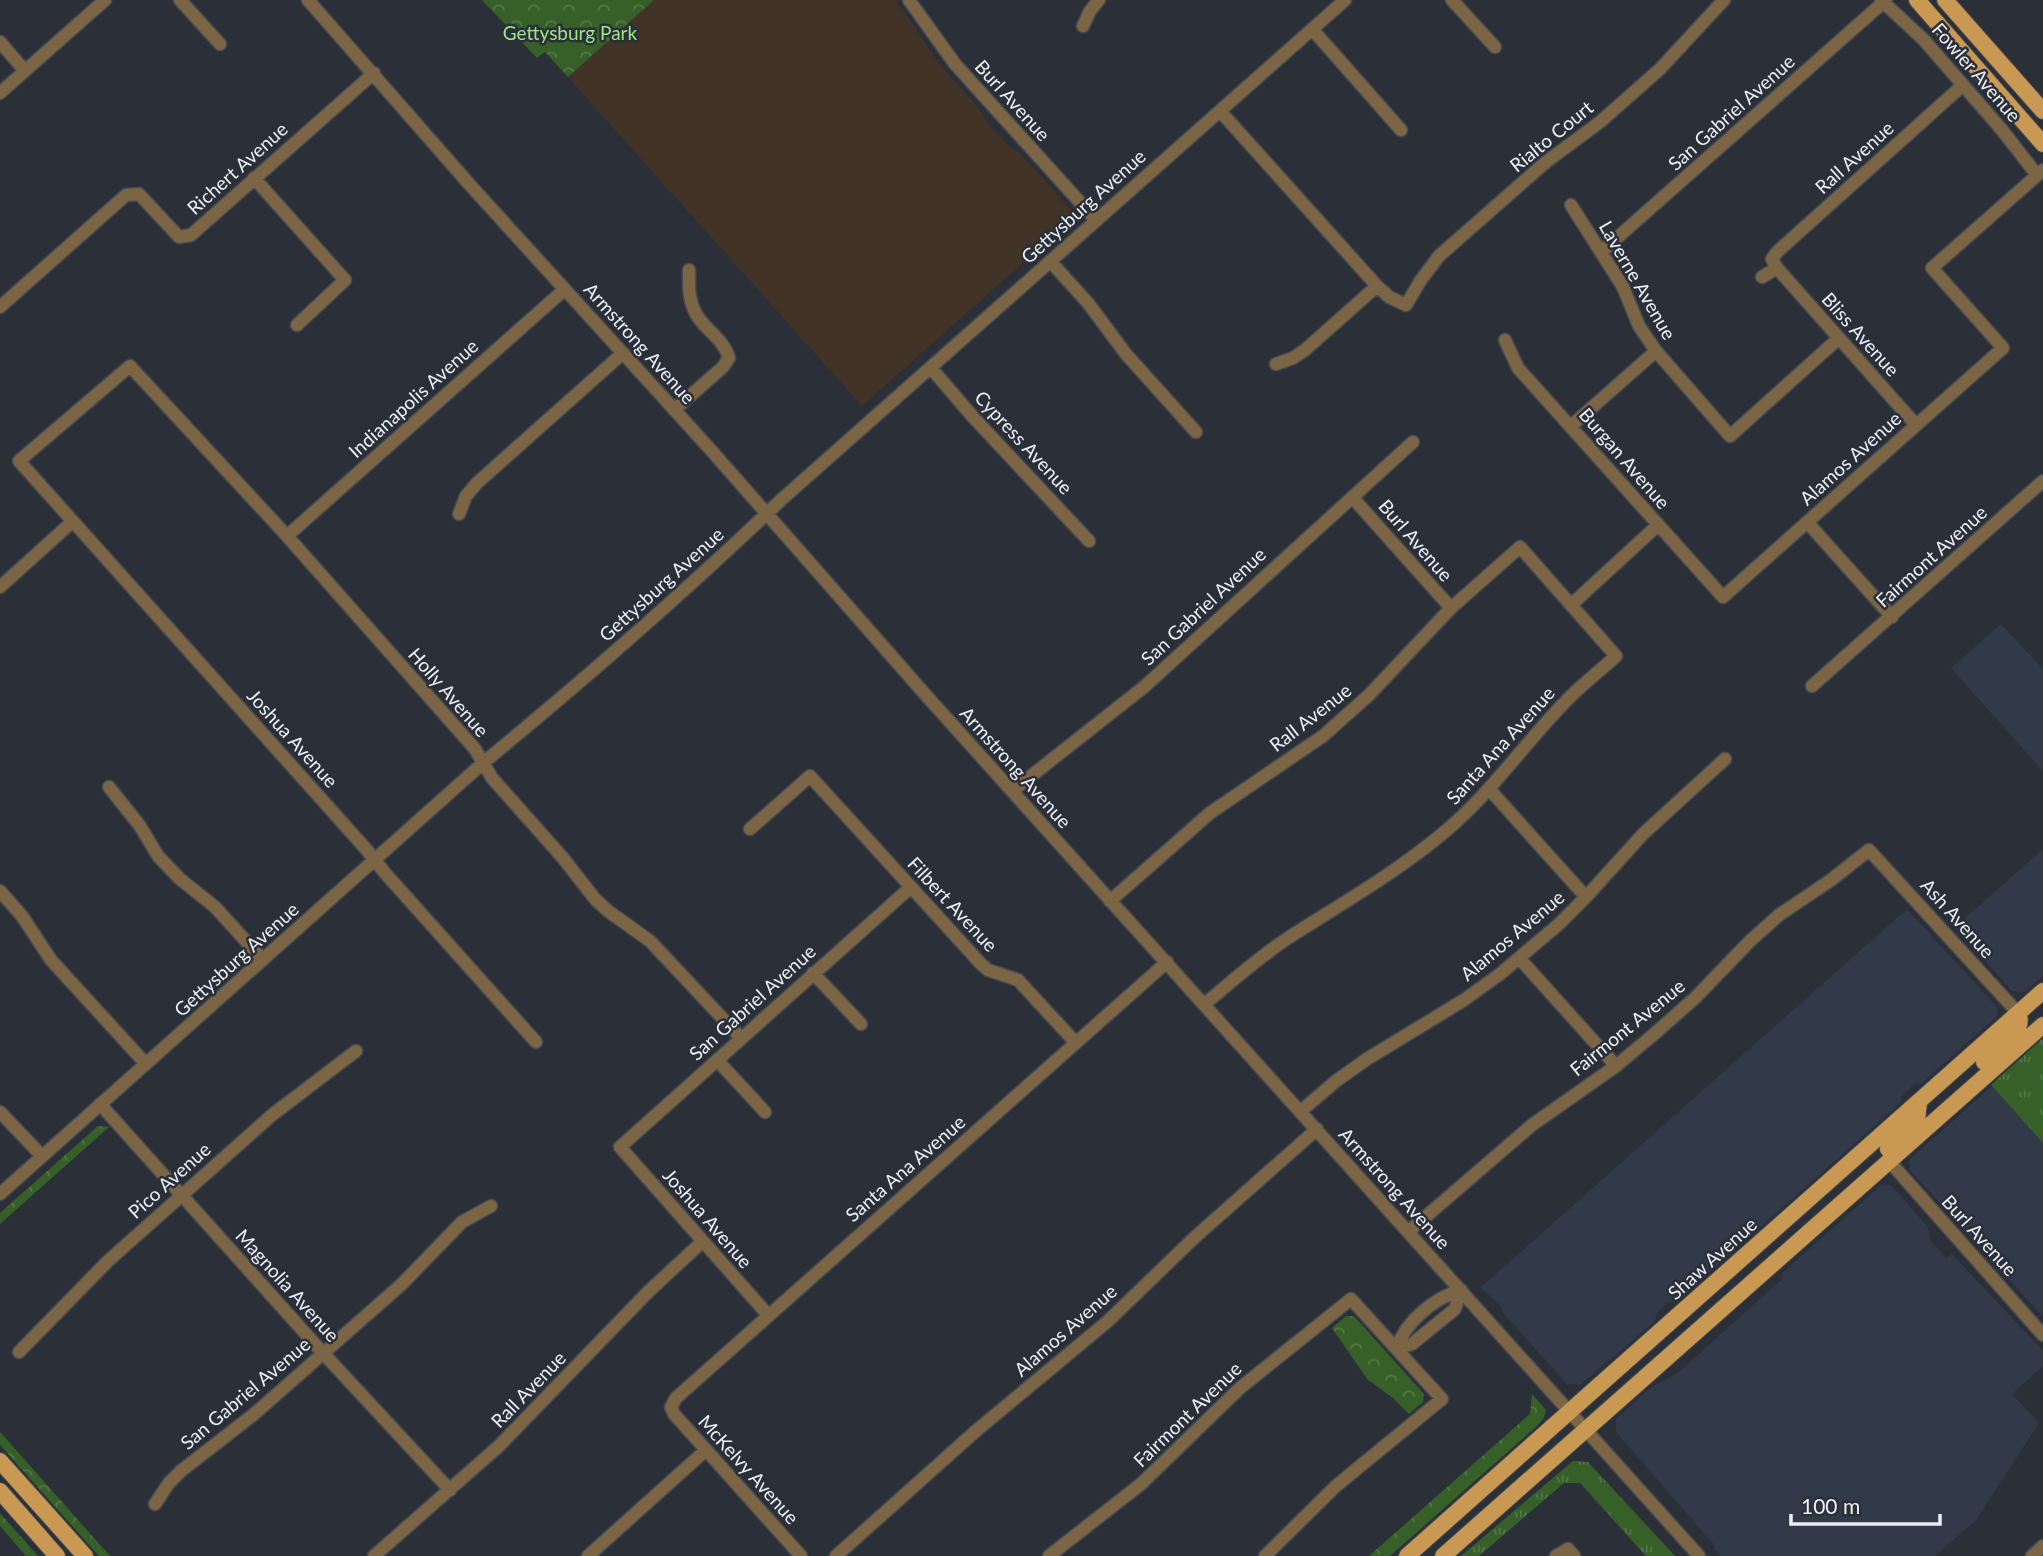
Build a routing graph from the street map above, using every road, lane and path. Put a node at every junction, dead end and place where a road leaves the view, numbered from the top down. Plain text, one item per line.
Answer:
1 (105, 0) edge
2 (180, 0) edge
3 (308, 0) edge
4 (909, 0) edge
5 (1099, 0) edge
6 (1345, 0) edge
7 (1452, 0) edge
8 (1724, 0) edge
9 (1917, 0) edge
10 (1883, 1) edge
11 (1949, 2) edge
12 (1933, 19) junction
13 (1083, 26) dead end
14 (1312, 29) junction
15 (0, 42) edge
16 (220, 44) dead end
17 (1495, 47) dead end
18 (25, 71) junction
19 (374, 73) junction
20 (1963, 85) junction
21 (0, 93) edge
22 (1220, 111) junction
23 (2043, 111) edge
24 (1401, 130) dead end
25 (2043, 144) edge
26 (2040, 173) edge
27 (254, 177) junction
28 (1571, 205) dead end
29 (1096, 220) junction
30 (1601, 252) junction
31 (1050, 261) junction
32 (1774, 263) junction
33 (689, 270) dead end
34 (1762, 277) dead end
35 (1377, 286) junction
36 (565, 289) junction
37 (0, 307) edge
38 (297, 325) dead end
39 (1839, 338) junction
40 (1505, 340) dead end
41 (1656, 351) junction
42 (623, 353) junction
43 (1276, 364) dead end
44 (931, 368) junction
45 (674, 410) junction
46 (1916, 425) junction
47 (1571, 426) junction
48 (1196, 432) dead end
49 (1413, 442) dead end
50 (19, 461) joint
51 (2043, 481) edge
52 (1352, 496) junction
53 (459, 513) dead end
54 (767, 513) junction
55 (72, 522) junction
56 (1807, 522) junction
57 (1658, 525) junction
58 (287, 536) junction
59 (1089, 541) dead end
60 (0, 587) edge
61 (1723, 597) joint
62 (1571, 605) junction
63 (1451, 608) junction
64 (1892, 617) junction
65 (1812, 686) dead end
66 (1725, 760) dead end
67 (484, 763) junction
68 (109, 787) dead end
69 (1490, 790) junction
70 (1012, 791) junction
71 (750, 829) dead end
72 (1869, 850) joint
73 (375, 861) junction
74 (911, 887) junction
75 (0, 891) edge
76 (1586, 897) junction
77 (1110, 901) junction
78 (1520, 958) junction
79 (262, 960) junction
80 (1167, 961) junction
81 (813, 973) junction
82 (2043, 991) edge
83 (1205, 1004) junction
84 (2018, 1013) junction
85 (861, 1024) dead end
86 (2043, 1025) edge
87 (741, 1038) junction
88 (536, 1042) dead end
89 (1076, 1043) junction
90 (356, 1051) dead end
91 (718, 1060) junction
92 (146, 1064) junction
93 (1616, 1066) junction
94 (1982, 1078) junction
95 (1919, 1102) junction
96 (100, 1104) junction
97 (1301, 1111) junction
98 (0, 1112) edge
99 (765, 1112) dead end
100 (1317, 1129) junction
101 (620, 1147) joint
102 (43, 1156) junction
103 (1889, 1161) junction
104 (0, 1194) edge
105 (182, 1195) junction
106 (491, 1206) dead end
107 (1408, 1232) junction
108 (703, 1241) junction
109 (1461, 1290) junction
110 (768, 1315) junction
111 (2043, 1335) edge
112 (1397, 1348) junction
113 (19, 1352) dead end
114 (323, 1353) junction
115 (671, 1407) joint
116 (1570, 1412) junction
117 (1585, 1429) junction
118 (706, 1450) junction
119 (0, 1461) edge
120 (450, 1490) junction
121 (0, 1491) edge
122 (155, 1504) dead end
123 (2043, 1546) edge
124 (1571, 1552) edge
125 (58, 1556) edge
126 (85, 1556) edge
127 (373, 1556) edge
128 (587, 1556) edge
129 (801, 1556) edge
130 (836, 1556) edge
131 (1049, 1556) edge
132 (1265, 1556) edge
133 (1407, 1556) edge
134 (1443, 1556) edge
135 (1556, 1556) edge
136 (1699, 1556) edge
137 (2032, 1556) edge

1 - 18 street
2 - 16 street
3 - 19 street, Armstrong Avenue
4 - 29 street, Burl Avenue
5 - 13 street
6 - 14 street, Gettysburg Avenue
7 - 17 street
8 - 35 street, Rialto Court
9 - 12 main road, Fowler Avenue
10 - 20 street, Fowler Avenue
10 - 30 street, San Gabriel Avenue
11 - 12 street
11 - 23 main road, Fowler Avenue
12 - 25 main road, Fowler Avenue
14 - 22 street, Gettysburg Avenue
14 - 24 street
15 - 18 street
18 - 21 street
19 - 27 street, Richert Avenue
19 - 36 street, Armstrong Avenue
20 - 26 street, Fowler Avenue
20 - 32 street, Rall Avenue
22 - 29 street, Gettysburg Avenue
22 - 35 street
26 - 46 street, Alamos Avenue
27 - 37 street, Richert Avenue
27 - 38 street
28 - 30 street, Laverne Avenue
29 - 31 street, Gettysburg Avenue
30 - 41 street, Laverne Avenue
31 - 44 street, Gettysburg Avenue
31 - 48 street
32 - 34 street
32 - 39 street, Bliss Avenue
33 - 45 street
35 - 43 street
36 - 42 street, Armstrong Avenue
36 - 58 street, Indianapolis Avenue
39 - 41 street, Laverne Avenue
39 - 46 street, Bliss Avenue
40 - 47 street, Burgan Avenue
41 - 47 street
42 - 45 street, Armstrong Avenue
42 - 53 street
44 - 54 street, Gettysburg Avenue
44 - 59 street, Cypress Avenue
45 - 54 street, Armstrong Avenue
46 - 56 street, Alamos Avenue
47 - 57 street, Burgan Avenue
49 - 52 street, San Gabriel Avenue
50 - 55 street, Joshua Avenue
50 - 58 street, Holly Avenue
51 - 64 street, Fairmont Avenue
52 - 63 street, Burl Avenue
52 - 70 street, San Gabriel Avenue
54 - 67 street, Gettysburg Avenue
54 - 70 street, Armstrong Avenue
55 - 60 street
55 - 73 street, Joshua Avenue
56 - 61 street, Alamos Avenue
56 - 64 street
57 - 61 street, Burgan Avenue
57 - 62 street
58 - 67 street, Holly Avenue
62 - 63 street, Rall Avenue
62 - 69 street, Santa Ana Avenue
63 - 77 street, Rall Avenue
64 - 65 street, Fairmont Avenue
66 - 76 street, Alamos Avenue
67 - 73 street, Gettysburg Avenue
67 - 87 street, Holly Avenue
68 - 79 street
69 - 76 street
69 - 83 street, Santa Ana Avenue
70 - 77 street, Armstrong Avenue
71 - 74 street, Filbert Avenue
72 - 84 street, Ash Avenue
72 - 93 street, Fairmont Avenue
73 - 79 street, Gettysburg Avenue
73 - 88 street, Joshua Avenue
74 - 81 street, San Gabriel Avenue
74 - 89 street, Filbert Avenue
75 - 92 street
76 - 78 street, Alamos Avenue
77 - 80 street, Armstrong Avenue
78 - 93 street
78 - 97 street, Alamos Avenue
79 - 92 street, Gettysburg Avenue
80 - 83 street, Armstrong Avenue
80 - 89 street, Santa Ana Avenue
81 - 85 street
81 - 87 street, San Gabriel Avenue
82 - 84 main road, Shaw Avenue
83 - 97 street, Armstrong Avenue
84 - 94 main road
84 - 95 main road, Shaw Avenue
86 - 94 main road
87 - 91 street, San Gabriel Avenue
89 - 110 street, Santa Ana Avenue
90 - 105 street, Pico Avenue
91 - 99 street
91 - 101 street, San Gabriel Avenue
92 - 96 street, Gettysburg Avenue
93 - 107 street, Fairmont Avenue
94 - 103 main road
95 - 103 main road
95 - 116 main road, Shaw Avenue
96 - 102 street, Gettysburg Avenue
96 - 105 street, Magnolia Avenue
97 - 100 street, Armstrong Avenue
98 - 102 street
100 - 107 street, Armstrong Avenue
100 - 130 street, Alamos Avenue
101 - 108 street, Joshua Avenue
102 - 104 street, Gettysburg Avenue
103 - 111 street, Burl Avenue
103 - 117 main road
105 - 113 street, Pico Avenue
105 - 114 street, Magnolia Avenue
106 - 114 street, San Gabriel Avenue
107 - 109 street, Armstrong Avenue
108 - 110 street, Joshua Avenue
108 - 120 street, Rall Avenue
109 - 112 street
109 - 116 street, Armstrong Avenue
110 - 115 street, Santa Ana Avenue
112 - 131 street, Fairmont Avenue
112 - 132 street
114 - 120 street, Magnolia Avenue
114 - 122 street, San Gabriel Avenue
115 - 118 street, McKelvy Avenue
116 - 117 street, Armstrong Avenue
116 - 133 main road, Shaw Avenue
117 - 134 main road
117 - 136 street, Armstrong Avenue
118 - 128 street
118 - 129 street, McKelvy Avenue
119 - 126 main road
120 - 127 street, Rall Avenue
121 - 125 main road
123 - 137 street
124 - 135 street

